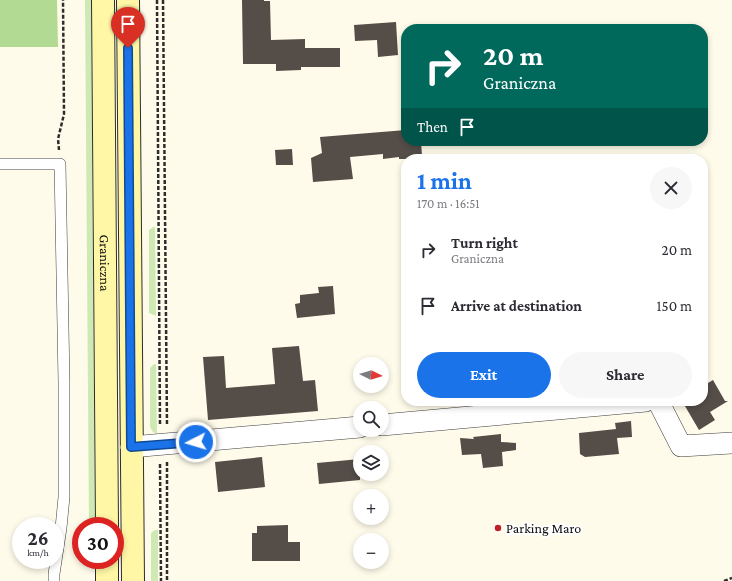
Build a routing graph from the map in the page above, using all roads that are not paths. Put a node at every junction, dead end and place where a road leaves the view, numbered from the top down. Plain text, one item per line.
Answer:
1 (103, 0) edge
2 (128, 0) edge
3 (0, 164) edge
4 (591, 406) edge
5 (661, 406) edge
6 (389, 424) edge
7 (353, 428) edge
8 (732, 443) edge
9 (131, 447) junction
10 (107, 517) edge
11 (107, 569) edge
12 (54, 581) edge
13 (107, 581) edge
14 (133, 581) edge

1 - 10 main road, Graniczna
2 - 9 main road, Graniczna
3 - 12 lane
4 - 6 street
5 - 8 street
7 - 9 street
9 - 14 main road, Graniczna
11 - 13 main road

